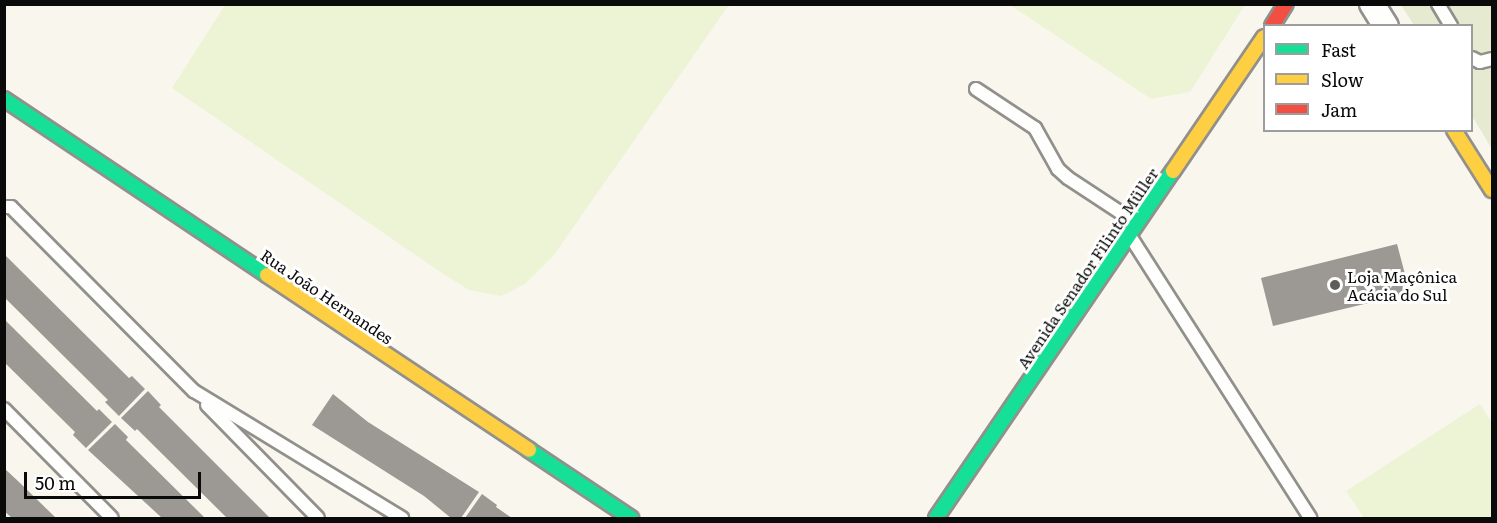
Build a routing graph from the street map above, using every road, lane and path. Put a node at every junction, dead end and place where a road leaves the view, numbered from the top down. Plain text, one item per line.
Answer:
1 (1286, 4) edge
2 (1372, 4) edge
3 (1438, 4) edge
4 (1273, 24) edge
5 (1385, 24) edge
6 (1450, 24) edge
7 (1263, 37) edge
8 (1473, 59) edge
9 (1492, 59) edge
10 (976, 89) dead end
11 (4, 99) edge
12 (1455, 132) edge
13 (1492, 190) edge
14 (7, 205) edge
15 (1133, 229) junction
16 (194, 391) junction
17 (4, 409) edge
18 (112, 519) edge
19 (318, 519) edge
20 (402, 519) edge
21 (631, 519) edge
22 (936, 519) edge
23 (1310, 519) edge

1 - 4 street
2 - 5 street
3 - 6 lane
7 - 15 street, Avenida Senador Filinto Müller
8 - 9 lane
10 - 15 lane
11 - 21 street, Rua João Hernandes
12 - 13 street
14 - 16 lane
15 - 22 street, Avenida Senador Filinto Müller
15 - 23 lane
16 - 19 lane
16 - 20 lane
17 - 18 lane

